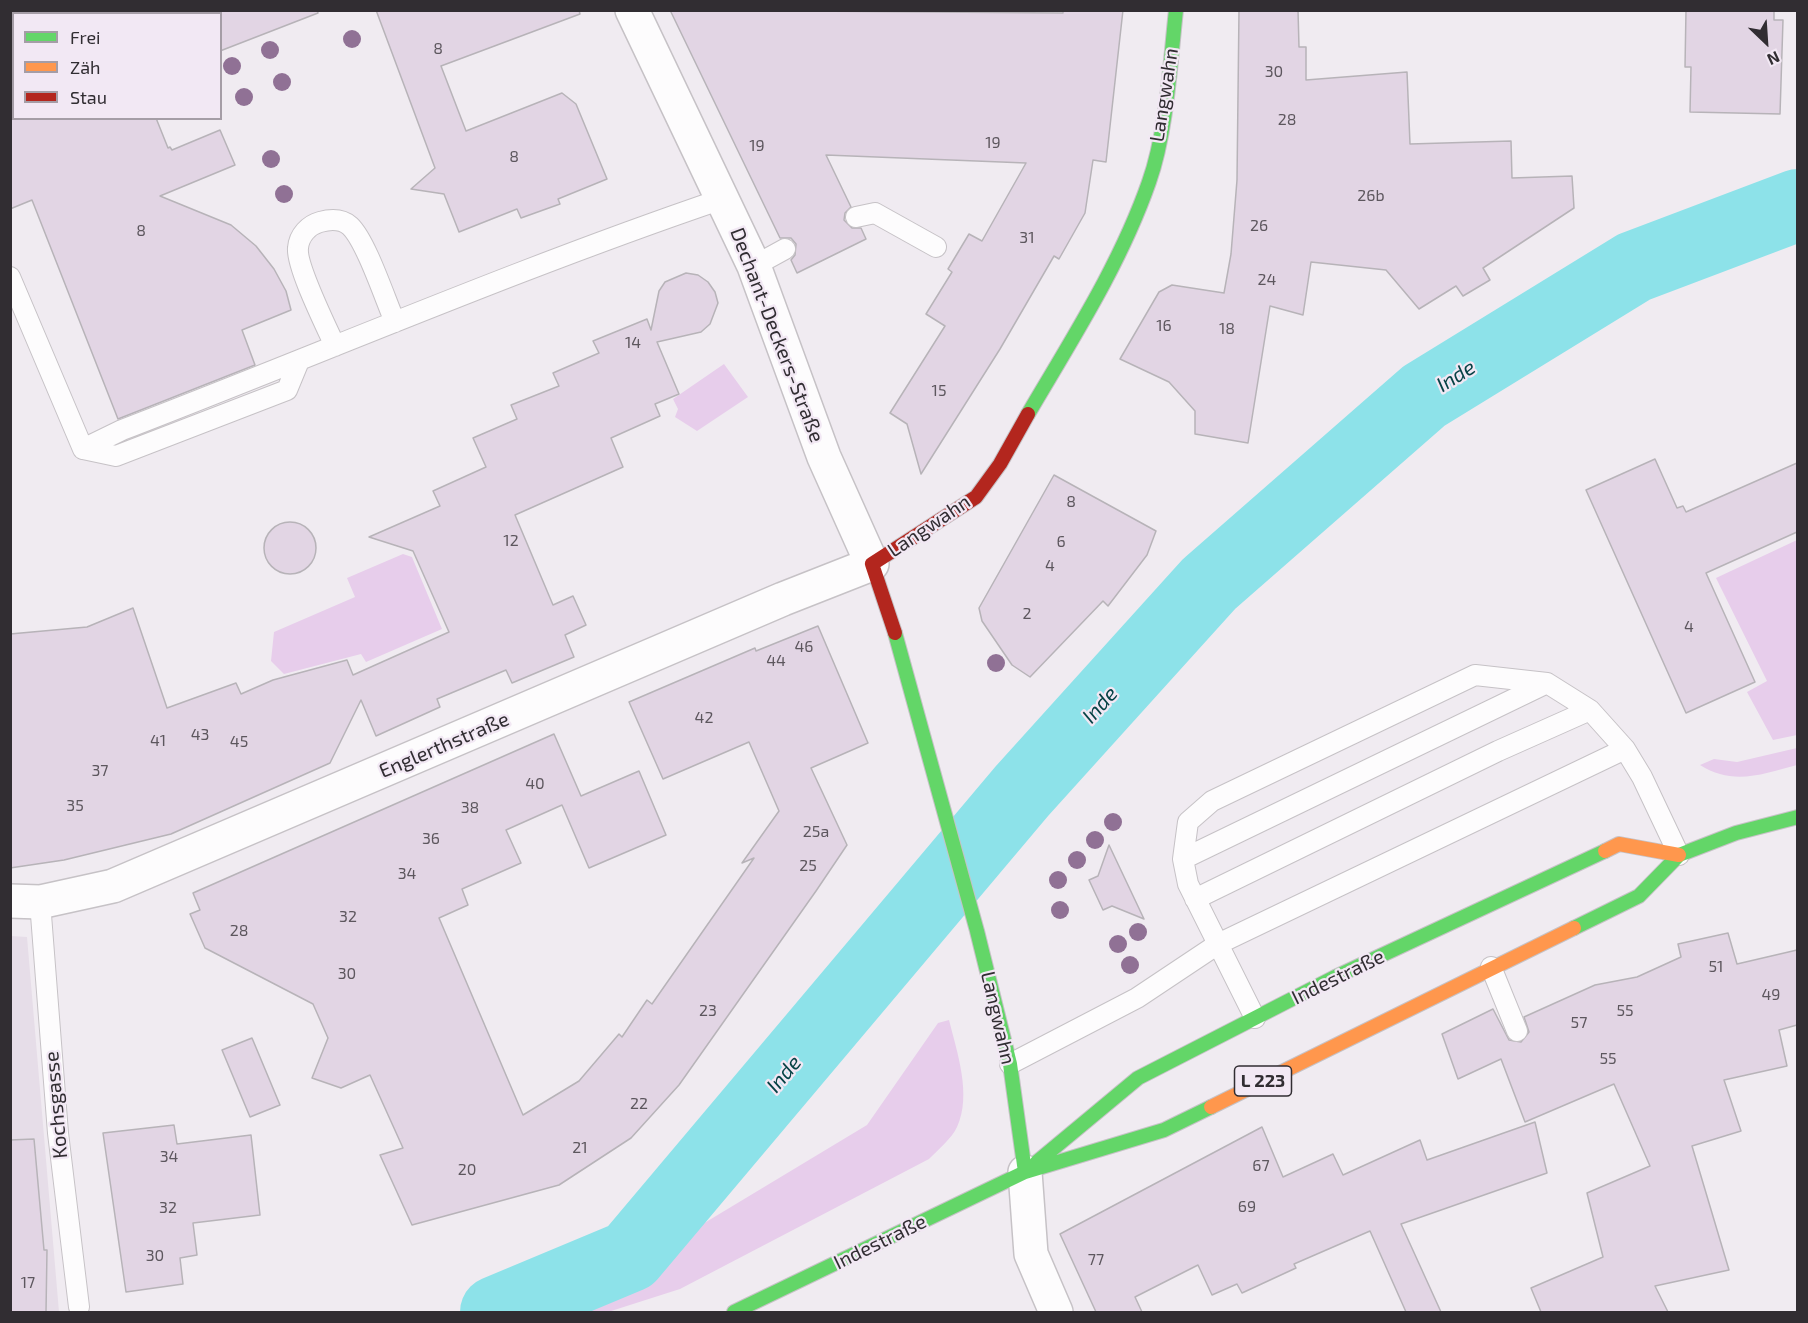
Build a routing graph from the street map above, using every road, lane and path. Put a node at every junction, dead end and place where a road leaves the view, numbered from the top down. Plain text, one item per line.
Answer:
1 (632, 10) edge
2 (1176, 10) edge
3 (722, 199) junction
4 (856, 217) dead end
5 (936, 247) dead end
6 (786, 249) dead end
7 (754, 266) junction
8 (10, 277) edge
9 (395, 322) junction
10 (335, 346) junction
11 (300, 361) junction
12 (83, 449) junction
13 (872, 564) junction
14 (1547, 683) junction
15 (1590, 710) junction
16 (1625, 748) junction
17 (1797, 817) edge
18 (1679, 855) junction
19 (1183, 859) junction
20 (1195, 899) junction
21 (25, 902) edge
22 (1218, 944) junction
23 (1491, 968) junction
24 (1255, 1018) junction
25 (1517, 1031) dead end
26 (1010, 1064) junction
27 (1025, 1172) junction
28 (79, 1307) dead end
29 (734, 1312) edge
30 (1056, 1312) edge

1 - 3 street, Dechant-Deckers-Straße
2 - 13 main road, Langwahn
3 - 7 street, Dechant-Deckers-Straße
3 - 9 lane
4 - 5 lane
6 - 7 lane
7 - 13 street, Dechant-Deckers-Straße
8 - 12 lane
9 - 10 lane
9 - 10 lane
10 - 11 lane
11 - 12 lane
11 - 12 lane
13 - 21 street, Englerthstraße
13 - 26 main road, Langwahn
14 - 15 lane
14 - 19 lane
14 - 19 lane
15 - 16 lane
15 - 20 lane
16 - 18 lane
16 - 22 lane
17 - 18 main road, Indestraße / L 223
18 - 23 main road, Indestraße / L 223
18 - 24 main road, Indestraße / L 223
19 - 20 lane
20 - 22 lane
21 - 28 lane, Kochsgasse
22 - 24 lane
22 - 26 lane
23 - 25 lane
23 - 27 main road, Indestraße / L 223
24 - 27 main road, Indestraße / L 223
26 - 27 main road, Langwahn
27 - 29 main road, Indestraße / L 223
27 - 30 street

